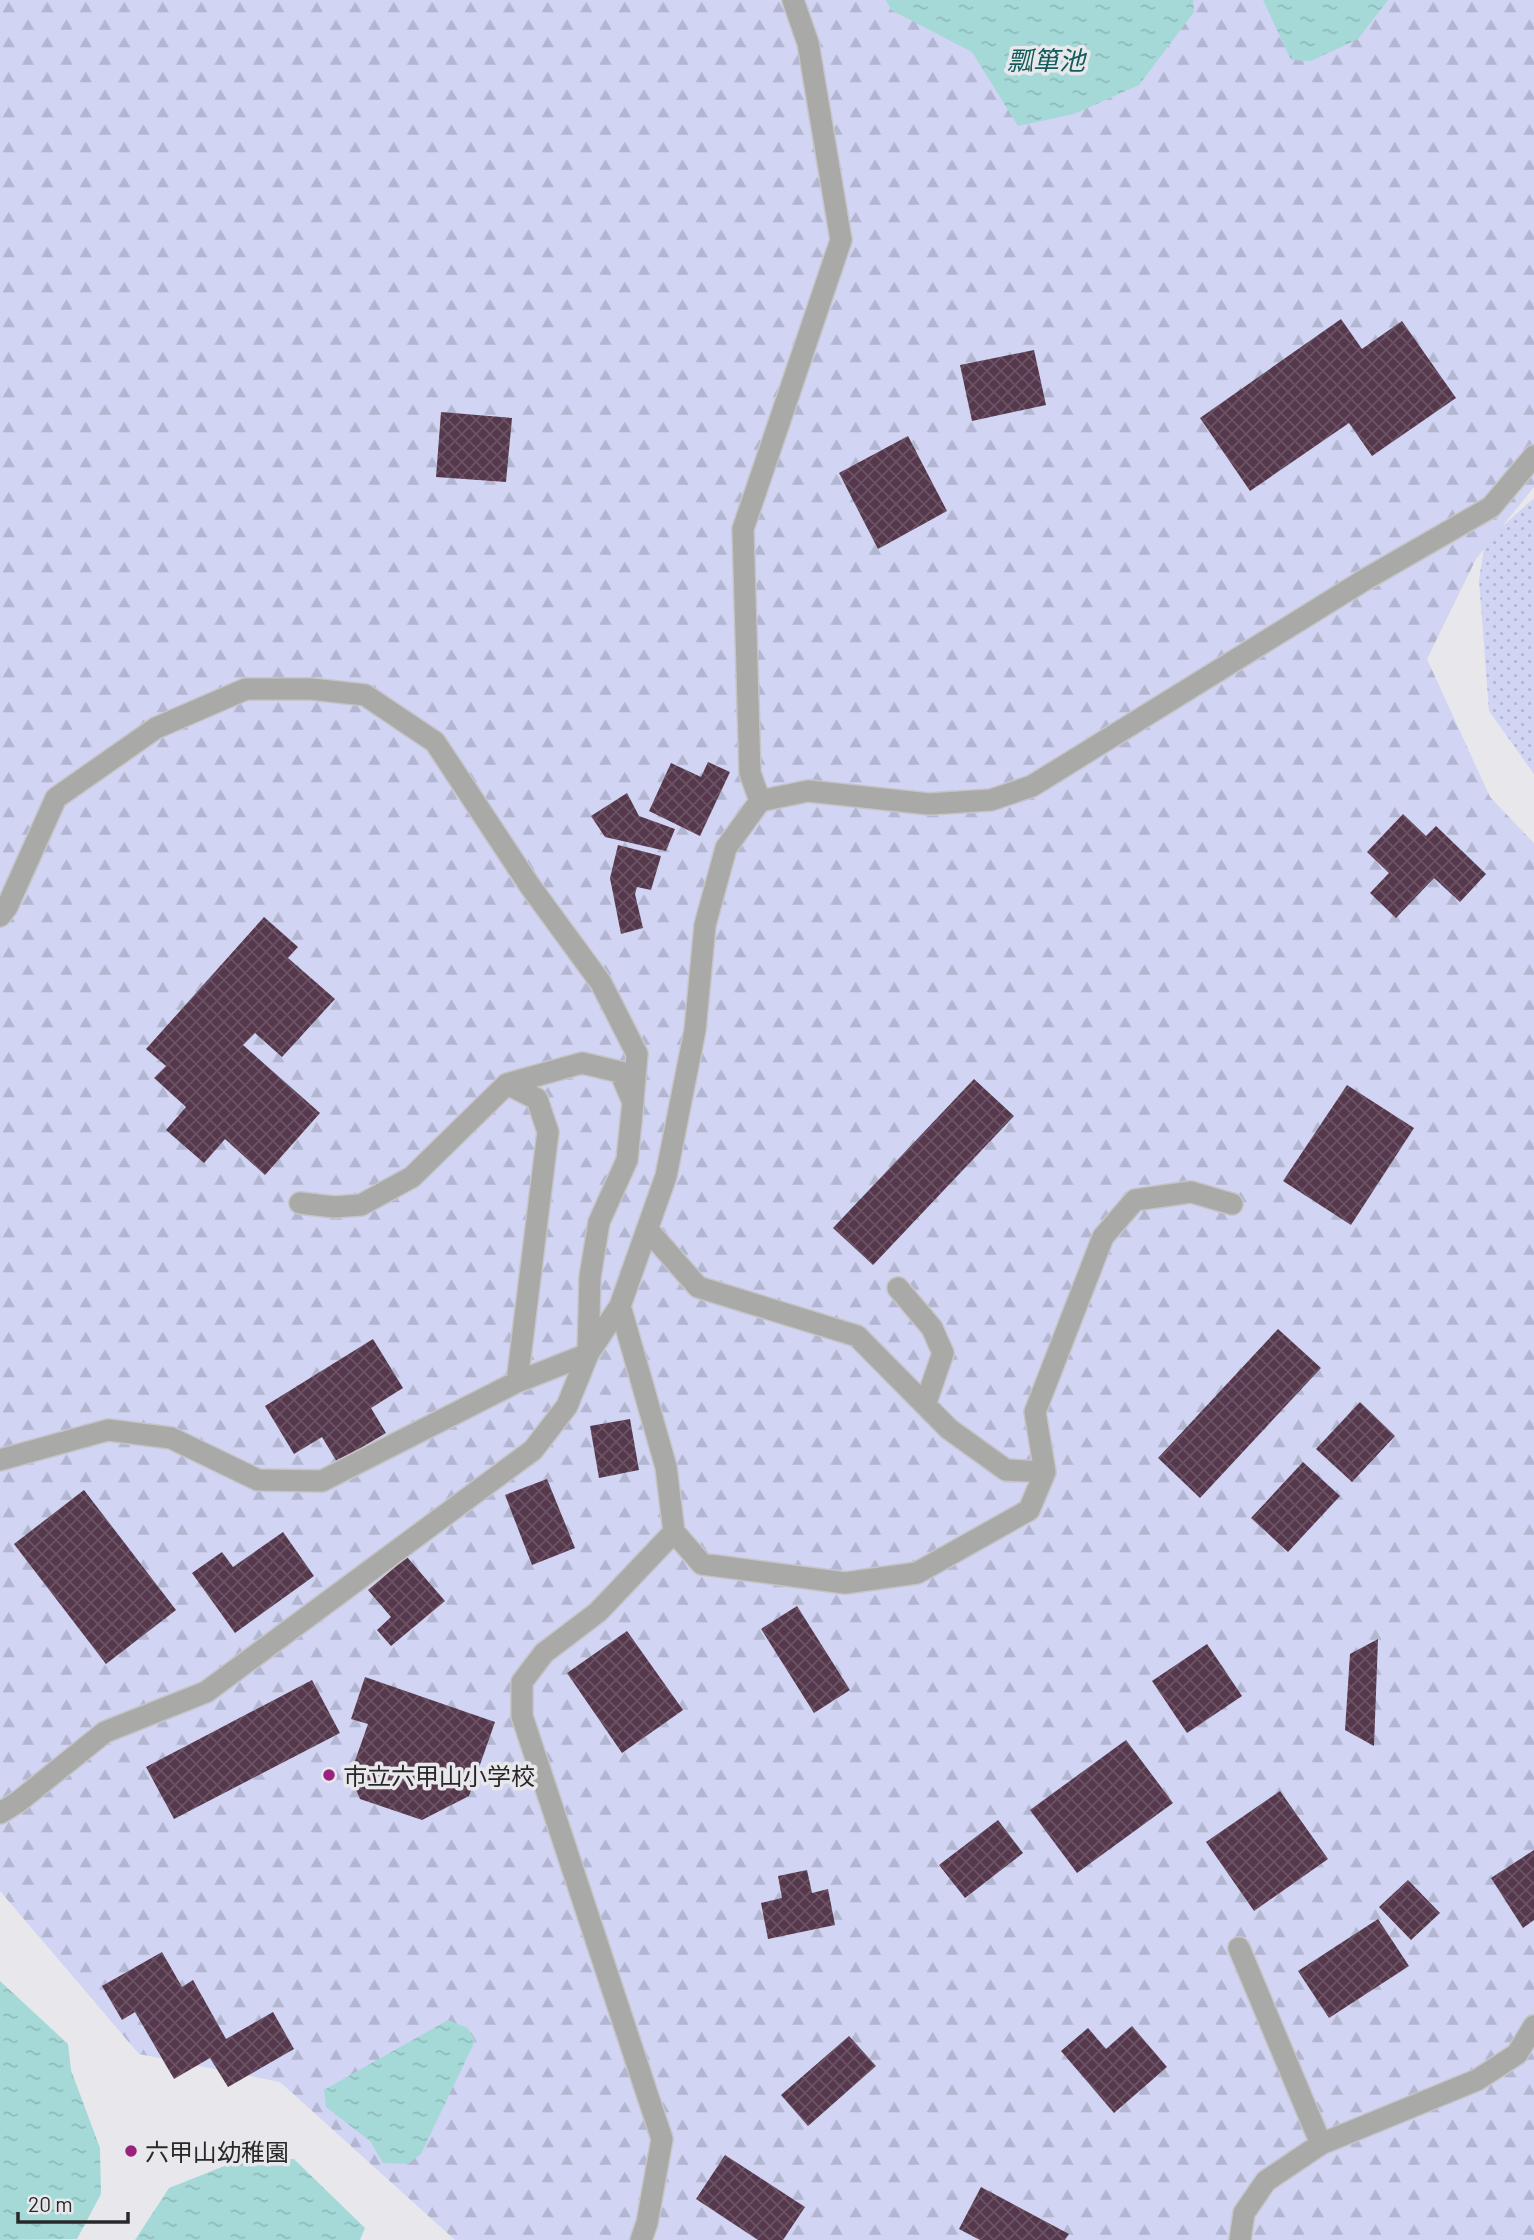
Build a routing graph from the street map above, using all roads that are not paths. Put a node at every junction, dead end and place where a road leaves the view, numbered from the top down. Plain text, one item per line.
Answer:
1 (793, 0) edge
2 (1534, 456) edge
3 (760, 801) junction
4 (0, 916) edge
5 (507, 1084) junction
6 (633, 1102) junction
7 (300, 1203) dead end
8 (1232, 1204) dead end
9 (647, 1229) junction
10 (898, 1288) dead end
11 (620, 1306) junction
12 (587, 1354) junction
13 (517, 1382) junction
14 (925, 1405) junction
15 (0, 1460) edge
16 (1045, 1472) junction
17 (674, 1531) junction
18 (0, 1813) edge
19 (1239, 1948) dead end
20 (1534, 2026) edge
21 (1321, 2144) junction
22 (641, 2240) edge
23 (1240, 2240) edge

1 - 3 street
2 - 3 street
3 - 9 street
4 - 6 street
5 - 6 street
5 - 7 street
5 - 13 street
6 - 12 street
8 - 16 street
9 - 11 street
9 - 14 street
10 - 14 street
11 - 12 street
11 - 17 street
12 - 13 street
12 - 18 street
13 - 15 street
14 - 16 street
16 - 17 street
17 - 22 street
19 - 21 street
20 - 21 street
21 - 23 street

